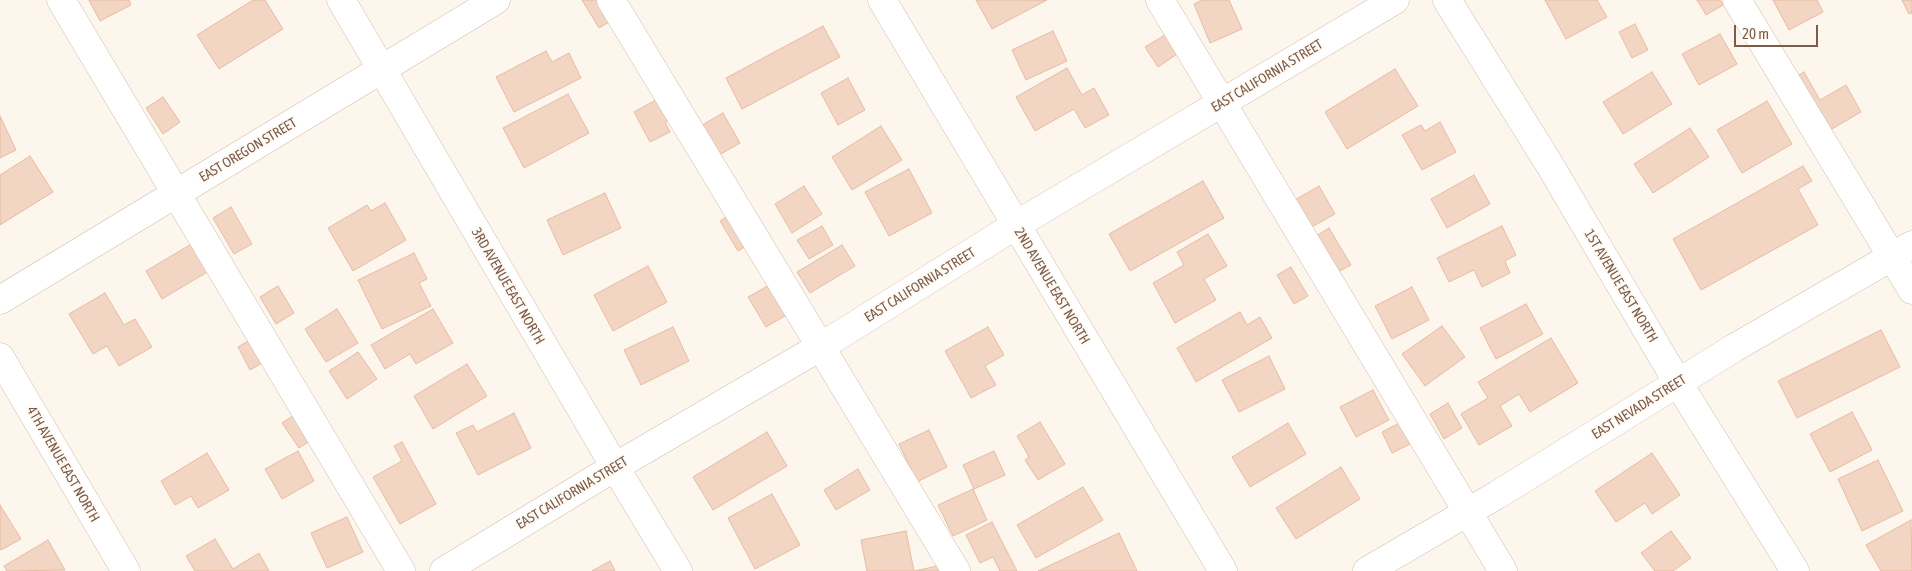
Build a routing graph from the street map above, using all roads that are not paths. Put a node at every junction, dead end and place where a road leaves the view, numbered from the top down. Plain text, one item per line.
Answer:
1 (61, 0) edge
2 (341, 0) edge
3 (496, 0) edge
4 (611, 0) edge
5 (882, 0) edge
6 (1160, 0) edge
7 (1396, 0) edge
8 (1448, 0) edge
9 (1737, 0) edge
10 (381, 69) junction
11 (1222, 103) junction
12 (177, 193) junction
13 (1016, 226) junction
14 (1902, 251) edge
15 (1912, 290) edge
16 (0, 300) edge
17 (820, 347) junction
18 (0, 358) edge
19 (1678, 383) junction
20 (615, 467) junction
21 (1468, 512) junction
22 (126, 571) edge
23 (401, 571) edge
24 (444, 571) edge
25 (678, 571) edge
26 (956, 571) edge
27 (1223, 571) edge
28 (1367, 571) edge
29 (1503, 571) edge
30 (1796, 571) edge

1 - 12 street
2 - 10 street, 3RD AVENUE EAST NORTH
3 - 10 street, EAST OREGON STREET
4 - 17 street
5 - 13 street, 2ND AVENUE EAST NORTH
6 - 11 street
7 - 11 street, EAST CALIFORNIA STREET
8 - 19 street, 1ST AVENUE EAST NORTH
9 - 14 street
10 - 12 street, EAST OREGON STREET
10 - 20 street, 3RD AVENUE EAST NORTH
11 - 13 street, EAST CALIFORNIA STREET
11 - 21 street
12 - 16 street, EAST OREGON STREET
12 - 23 street
13 - 17 street, EAST CALIFORNIA STREET
13 - 27 street, 2ND AVENUE EAST NORTH
14 - 15 street
14 - 19 street, EAST NEVADA STREET
17 - 20 street, EAST CALIFORNIA STREET
17 - 26 street
18 - 22 street, 4TH AVENUE EAST NORTH
19 - 21 street, EAST NEVADA STREET
19 - 30 street, 1ST AVENUE EAST NORTH
20 - 24 street, EAST CALIFORNIA STREET
20 - 25 street, 3RD AVENUE EAST NORTH
21 - 28 street, EAST NEVADA STREET
21 - 29 street

